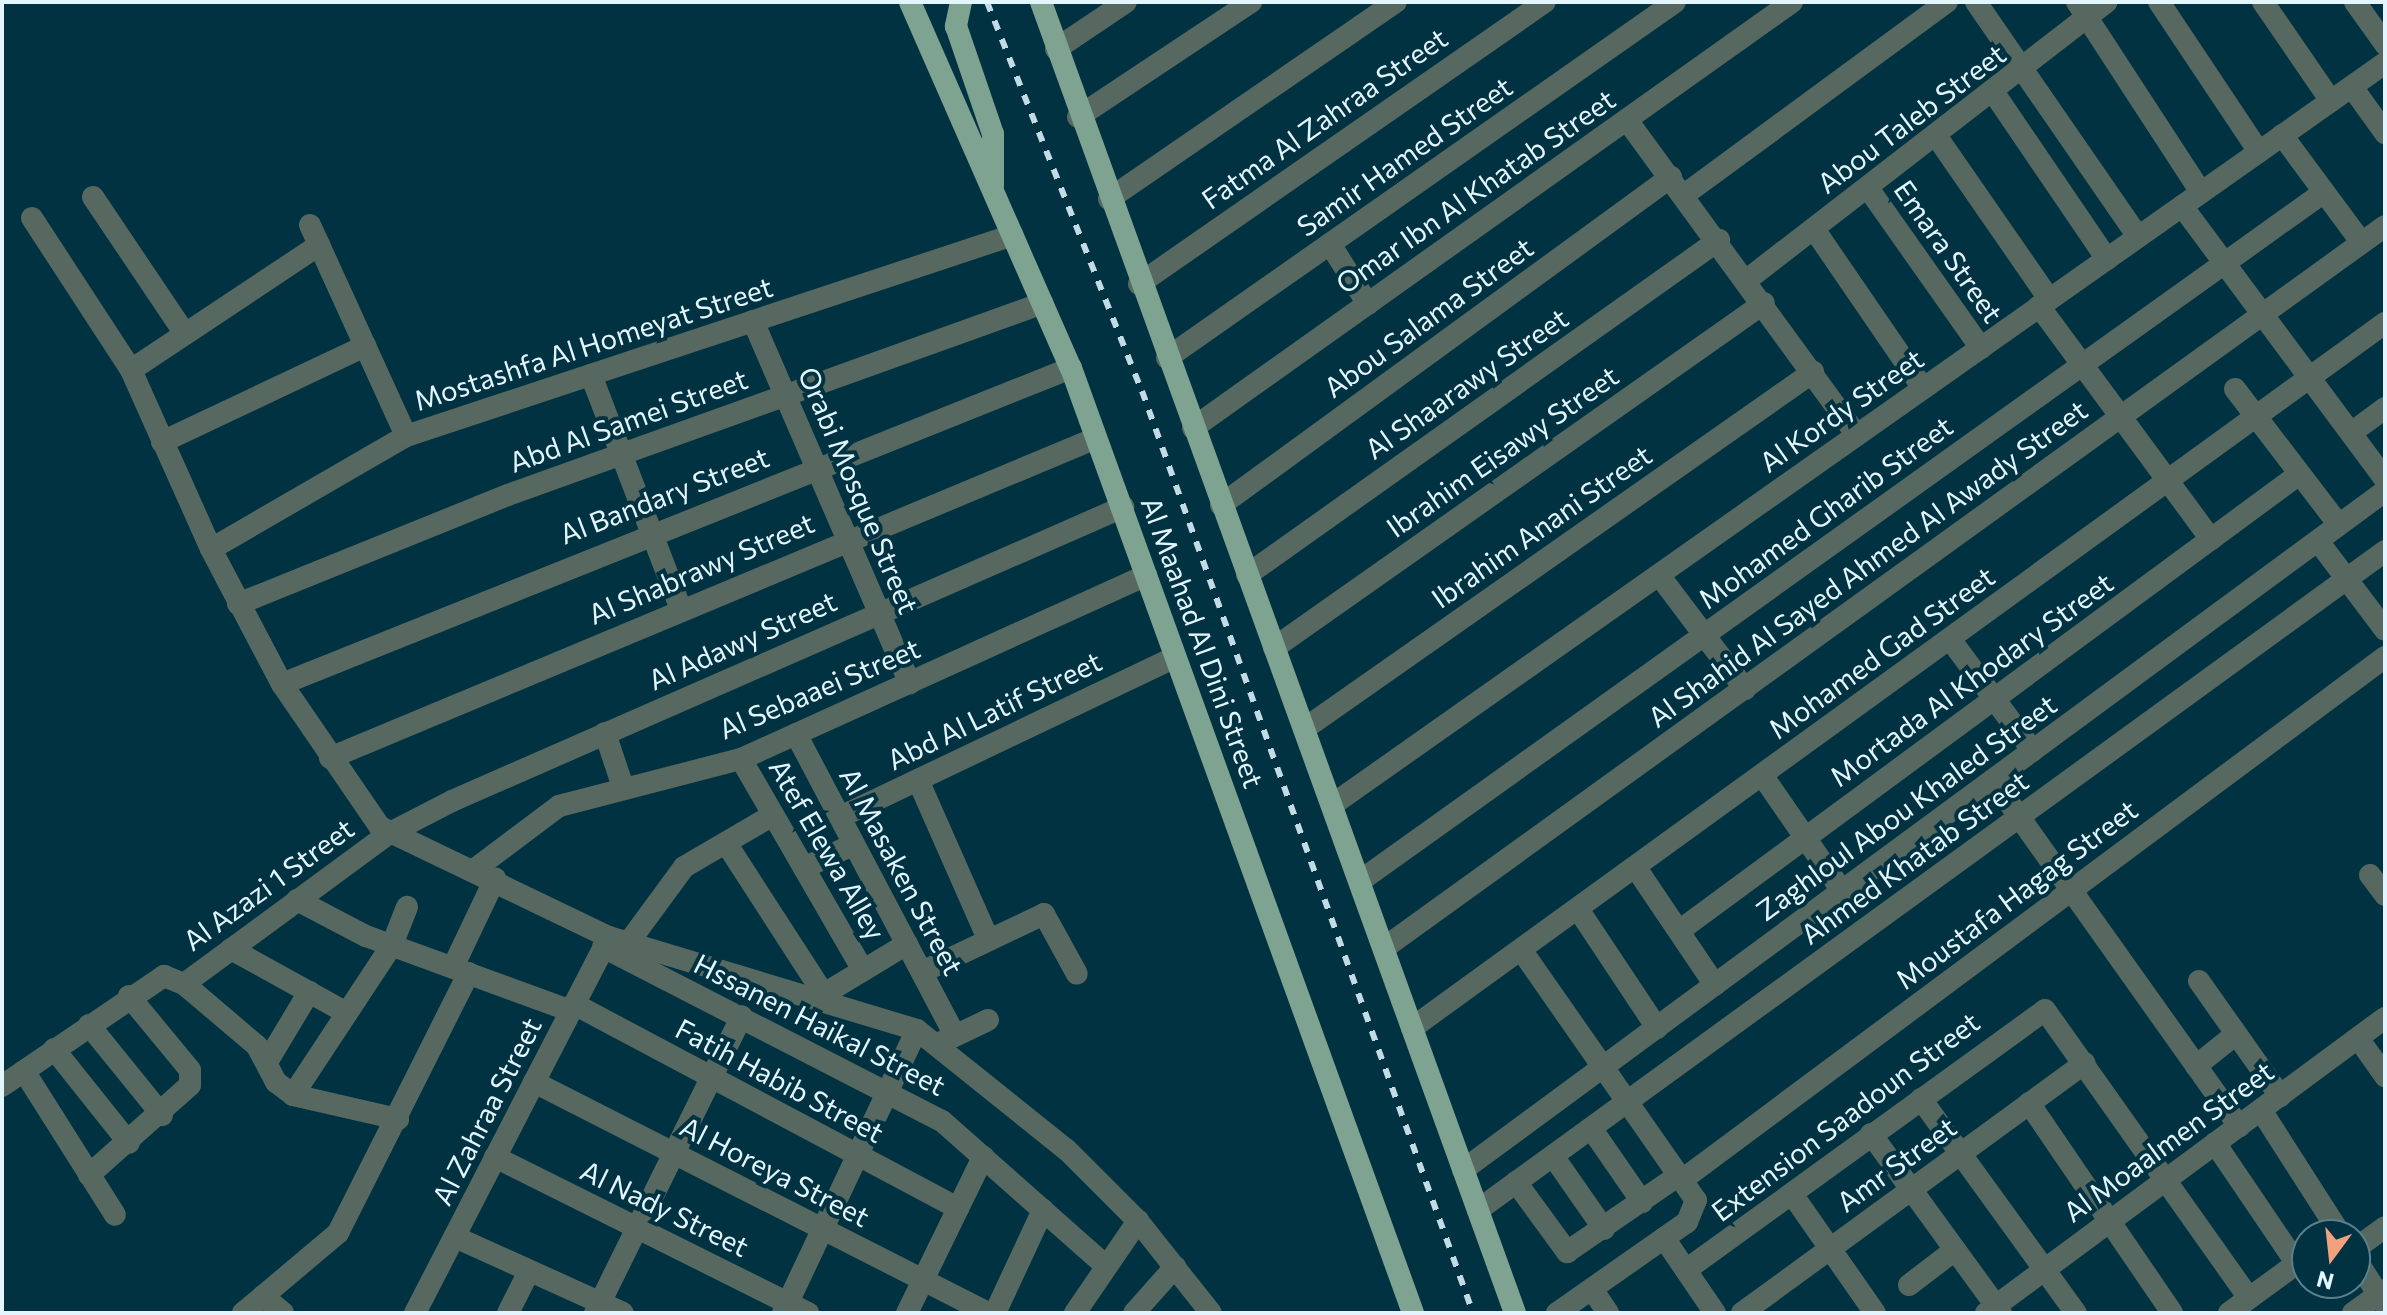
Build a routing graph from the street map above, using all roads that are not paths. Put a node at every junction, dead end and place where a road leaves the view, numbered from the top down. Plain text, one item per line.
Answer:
1 (910, 2) edge
2 (961, 2) edge
3 (1026, 2) edge
4 (1041, 2) edge
5 (1126, 2) edge
6 (1251, 2) edge
7 (1396, 2) edge
8 (1544, 2) edge
9 (1675, 2) edge
10 (1792, 2) edge
11 (1947, 2) edge
12 (1976, 2) edge
13 (2107, 2) edge
14 (2159, 2) edge
15 (2263, 2) edge
16 (2355, 2) edge
17 (2082, 10) edge
18 (2385, 44) edge
19 (1056, 49) junction
20 (2385, 63) edge
21 (2023, 72) junction
22 (2352, 87) junction
23 (1994, 93) junction
24 (2331, 101) junction
25 (1078, 117) junction
26 (1627, 120) junction
27 (2385, 133) edge
28 (2282, 135) junction
29 (1937, 137) junction
30 (2259, 152) junction
31 (1678, 186) junction
32 (1868, 188) junction
33 (992, 189) junction
34 (2201, 192) junction
35 (2324, 192) junction
36 (93, 197) dead end
37 (1109, 199) junction
38 (2182, 206) junction
39 (32, 218) dead end
40 (2385, 226) edge
41 (1814, 229) junction
42 (1013, 235) junction
43 (2138, 237) junction
44 (1719, 240) junction
45 (2362, 243) junction
46 (1330, 244) junction
47 (2107, 259) junction
48 (2224, 263) junction
49 (1748, 279) junction
50 (1139, 284) junction
51 (1043, 303) junction
52 (1764, 303) junction
53 (2044, 303) junction
54 (1368, 304) junction
55 (2263, 314) junction
56 (753, 321) junction
57 (2385, 323) edge
58 (185, 334) junction
59 (365, 346) junction
60 (1981, 348) junction
61 (1167, 358) junction
62 (2082, 364) junction
63 (1071, 368) junction
64 (131, 370) junction
65 (1813, 372) junction
66 (591, 375) junction
67 (2310, 378) junction
68 (1923, 388) junction
69 (2235, 389) dead end
70 (785, 395) junction
71 (2385, 408) edge
72 (2121, 417) junction
73 (2255, 417) junction
74 (1193, 428) junction
75 (2351, 433) junction
76 (1857, 435) junction
77 (406, 436) junction
78 (1096, 438) junction
79 (162, 442) junction
80 (621, 454) junction
81 (817, 468) junction
82 (2298, 475) junction
83 (2385, 479) edge
84 (2168, 480) junction
85 (2385, 491) edge
86 (1221, 505) junction
87 (1123, 507) junction
88 (2339, 525) junction
89 (651, 533) junction
90 (847, 539) junction
91 (2211, 539) junction
92 (2318, 541) junction
93 (211, 549) junction
94 (2385, 551) edge
95 (1146, 575) junction
96 (1247, 575) junction
97 (1659, 575) junction
98 (2347, 579) junction
99 (238, 604) junction
100 (680, 607) junction
101 (879, 612) junction
102 (2385, 630) edge
103 (1705, 635) junction
104 (1950, 639) junction
105 (1274, 648) junction
106 (1175, 657) junction
107 (2385, 657) edge
108 (910, 683) junction
109 (282, 684) junction
110 (1745, 689) junction
111 (1994, 699) junction
112 (1304, 729) junction
113 (605, 733) junction
114 (796, 734) junction
115 (2033, 751) junction
116 (330, 758) junction
117 (741, 759) junction
118 (1762, 775) junction
119 (918, 780) junction
120 (1993, 780) junction
121 (623, 787) junction
122 (1332, 805) junction
123 (773, 815) junction
124 (840, 817) junction
125 (2019, 817) junction
126 (388, 834) junction
127 (1805, 838) junction
128 (726, 843) junction
129 (854, 844) junction
130 (804, 868) junction
131 (1636, 868) junction
132 (475, 869) junction
133 (2370, 875) dead end
134 (495, 879) junction
135 (1360, 881) junction
136 (1842, 891) junction
137 (2071, 891) junction
138 (2385, 895) edge
139 (297, 900) junction
140 (407, 907) dead end
141 (1578, 909) junction
142 (1679, 931) junction
143 (988, 939) junction
144 (614, 942) junction
145 (907, 944) junction
146 (392, 945) junction
147 (1384, 948) junction
148 (231, 949) junction
149 (1522, 951) junction
150 (461, 970) junction
151 (863, 970) junction
152 (922, 972) junction
153 (1077, 974) dead end
154 (2199, 981) dead end
155 (184, 984) junction
156 (1715, 985) junction
157 (309, 992) junction
158 (129, 996) junction
159 (826, 998) junction
160 (572, 1008) junction
161 (347, 1013) junction
162 (742, 1016) junction
163 (2385, 1018) edge
164 (988, 1020) dead end
165 (89, 1025) junction
166 (1412, 1028) junction
167 (1657, 1028) junction
168 (917, 1030) junction
169 (2236, 1034) junction
170 (2358, 1038) junction
171 (946, 1040) junction
172 (54, 1049) junction
173 (267, 1062) junction
174 (2085, 1063) junction
175 (2196, 1066) junction
176 (1604, 1067) junction
177 (24, 1071) junction
178 (2385, 1076) edge
179 (712, 1077) junction
180 (534, 1082) junction
181 (2, 1086) edge
182 (888, 1089) junction
183 (293, 1095) junction
184 (2280, 1096) junction
185 (1921, 1099) junction
186 (1627, 1102) junction
187 (2029, 1103) junction
188 (2261, 1110) junction
189 (162, 1115) junction
190 (398, 1119) junction
191 (2239, 1126) junction
192 (1591, 1128) junction
193 (1871, 1134) junction
194 (129, 1143) junction
195 (2215, 1143) junction
196 (674, 1153) junction
197 (1963, 1153) junction
198 (857, 1154) junction
199 (1553, 1156) junction
200 (495, 1157) junction
201 (983, 1157) junction
202 (1463, 1170) junction
203 (89, 1175) junction
204 (1681, 1177) junction
205 (2169, 1178) junction
206 (1516, 1182) junction
207 (1912, 1190) junction
208 (1792, 1194) junction
209 (1642, 1202) junction
210 (958, 1208) junction
211 (1043, 1210) junction
212 (1478, 1210) junction
213 (115, 1215) dead end
214 (2331, 1219) edge
215 (1138, 1221) junction
216 (2110, 1221) junction
217 (637, 1228) junction
218 (821, 1228) junction
219 (1604, 1229) junction
220 (455, 1237) junction
221 (1664, 1238) junction
222 (2291, 1245) edge
223 (1830, 1249) junction
224 (1955, 1250) junction
225 (1105, 1265) junction
226 (1175, 1267) junction
227 (2291, 1268) edge
228 (2045, 1269) junction
229 (1686, 1270) junction
230 (529, 1271) junction
231 (923, 1280) junction
232 (2371, 1280) edge
233 (1909, 1285) dead end
234 (1592, 1289) junction
235 (263, 1296) junction
236 (2383, 1296) edge
237 (2249, 1298) junction
238 (597, 1308) edge
239 (785, 1308) edge
240 (1994, 1311) edge
241 (1077, 1312) edge
242 (1873, 1312) edge
243 (243, 1313) edge
244 (283, 1313) edge
245 (415, 1313) edge
246 (508, 1313) edge
247 (623, 1313) edge
248 (808, 1313) edge
249 (907, 1313) edge
250 (988, 1313) edge
251 (995, 1313) edge
252 (1134, 1313) edge
253 (1211, 1313) edge
254 (1413, 1313) edge
255 (1515, 1313) edge
256 (1557, 1313) edge
257 (1608, 1313) edge
258 (1715, 1313) edge
259 (1742, 1313) edge
260 (2076, 1313) edge
261 (2172, 1313) edge
262 (2229, 1313) edge
263 (2353, 1313) edge

1 - 33 main road, Al Maahad Al Dini Street
2 - 33 main road
3 - 19 main road
4 - 19 main road
5 - 19 street
6 - 25 street
7 - 37 street
8 - 50 street, Fatma Al Zahraa Street
9 - 46 street, Samir Hamed Street
10 - 26 street, Omar Ibn Al Khatab Street
11 - 31 street, Abou Salama Street
12 - 21 street
13 - 17 street, Abou Taleb Street
14 - 30 street
15 - 24 street
16 - 18 street
17 - 21 street, Abou Taleb Street
17 - 34 street
19 - 25 main road
20 - 22 street, Al Kordy Street
21 - 23 street, Abou Taleb Street
21 - 43 street
22 - 24 street, Al Kordy Street
22 - 27 street
23 - 29 street, Abou Taleb Street
23 - 47 street
24 - 28 street, Al Kordy Street
25 - 37 main road
26 - 31 street
26 - 54 street, Omar Ibn Al Khatab Street
28 - 30 street, Al Kordy Street
28 - 35 street
29 - 32 street, Abou Taleb Street
29 - 53 street
30 - 34 street, Al Kordy Street
31 - 44 street
31 - 86 street, Abou Salama Street
32 - 41 street, Abou Taleb Street
32 - 60 street, Emara Street
33 - 42 main road, Al Maahad Al Dini Street
34 - 38 street, Al Kordy Street
35 - 45 street
35 - 48 street, Mohamed Gharib Street
36 - 58 street
37 - 50 main road
38 - 43 street, Al Kordy Street
38 - 48 street
39 - 64 street
40 - 45 street, Al Shahid Al Sayed Ahmed Al Awady Street
41 - 49 street, Abou Taleb Street
41 - 68 street
42 - 51 main road, Al Maahad Al Dini Street
42 - 56 street, Mostashfa Al Homeyat Street
43 - 47 street, Al Kordy Street
44 - 49 street
44 - 96 street, Al Shaarawy Street
45 - 55 street, Al Shahid Al Sayed Ahmed Al Awady Street
46 - 54 street
46 - 61 street, Samir Hamed Street
47 - 53 street, Al Kordy Street
48 - 55 street
48 - 62 street, Mohamed Gharib Street
49 - 52 street
50 - 61 main road
51 - 63 main road, Al Maahad Al Dini Street
51 - 70 street, Abd Al Samei Street
52 - 65 street
52 - 105 street, Ibrahim Eisawy Street
53 - 60 street, Al Kordy Street
53 - 62 street
54 - 74 street, Omar Ibn Al Khatab Street
55 - 67 street
55 - 72 street, Al Shahid Al Sayed Ahmed Al Awady Street
56 - 66 street, Mostashfa Al Homeyat Street
56 - 70 street, Orabi Mosque Street
57 - 67 street, Mohamed Gad Street
58 - 59 street
58 - 64 street
59 - 77 street
59 - 79 street
60 - 68 street, Al Kordy Street
61 - 74 main road
62 - 72 street
62 - 103 street, Mohamed Gharib Street
63 - 78 main road, Al Maahad Al Dini Street
63 - 81 street, Al Bandary Street
64 - 79 street
65 - 76 street
65 - 112 street, Ibrahim Anani Street
66 - 77 street, Mostashfa Al Homeyat Street
66 - 80 street
67 - 73 street, Mohamed Gad Street
67 - 75 street
68 - 76 street, Al Kordy Street
69 - 73 street
70 - 80 street, Abd Al Samei Street
70 - 81 street, Orabi Mosque Street
71 - 75 street
72 - 84 street
72 - 110 street, Al Shahid Al Sayed Ahmed Al Awady Street
73 - 82 street
73 - 84 street, Mohamed Gad Street
74 - 86 main road
75 - 83 street
76 - 97 street, Al Kordy Street
77 - 93 street, Mostashfa Al Homeyat Street
78 - 87 main road, Al Maahad Al Dini Street
78 - 90 street, Al Shabrawy Street
79 - 93 street
80 - 89 street
80 - 99 street, Abd Al Samei Street
81 - 89 street, Al Bandary Street
81 - 90 street, Orabi Mosque Street
82 - 88 street
82 - 91 street, Mortada Al Khodary Street
84 - 91 street
84 - 104 street, Mohamed Gad Street
85 - 88 street, Zaghloul Abou Khaled Street
86 - 96 main road
87 - 95 main road, Al Maahad Al Dini Street
87 - 101 street, Al Adawy Street
88 - 92 street, Zaghloul Abou Khaled Street
89 - 100 street
89 - 109 street, Al Bandary Street
90 - 100 street, Al Shabrawy Street
90 - 101 street, Orabi Mosque Street
91 - 111 street, Mortada Al Khodary Street
92 - 98 street
92 - 115 street, Zaghloul Abou Khaled Street
93 - 99 street
94 - 98 street, Ahmed Khatab Street
95 - 106 main road, Al Maahad Al Dini Street
95 - 108 street, Al Sebaaei Street
96 - 105 main road
97 - 103 street
97 - 122 street, Al Kordy Street
98 - 102 street
98 - 125 street, Ahmed Khatab Street
99 - 109 street
100 - 116 street, Al Shabrawy Street
101 - 108 street, Orabi Mosque Street
101 - 113 street, Al Adawy Street
103 - 110 street
103 - 135 street, Mohamed Gharib Street
104 - 111 street
104 - 118 street, Mohamed Gad Street
105 - 112 main road
106 - 119 street, Abd Al Latif Street
106 - 254 main road, Al Maahad Al Dini Street
107 - 137 street, Moustafa Hagag Street
108 - 114 street, Al Sebaaei Street
109 - 116 street
110 - 147 street, Al Shahid Al Sayed Ahmed Al Awady Street
111 - 115 street
111 - 127 street, Mortada Al Khodary Street
112 - 122 main road
113 - 121 street
113 - 126 street, Al Adawy Street
114 - 117 street, Al Sebaaei Street
114 - 124 street, Al Masaken Street
115 - 120 street, Zaghloul Abou Khaled Street
116 - 126 street
117 - 121 street, Al Sebaaei Street
117 - 123 street, Atef Elewa Alley
118 - 127 street
118 - 131 street, Mohamed Gad Street
119 - 124 street, Abd Al Latif Street
119 - 143 street
120 - 125 street
120 - 136 street, Zaghloul Abou Khaled Street
121 - 132 street, Al Sebaaei Street
122 - 135 main road
123 - 128 street
123 - 130 street, Atef Elewa Alley
124 - 129 street, Al Masaken Street
125 - 137 street
125 - 186 street, Ahmed Khatab Street
126 - 132 street
126 - 139 street, Al Azazi 1 Street
127 - 136 street
127 - 142 street, Mortada Al Khodary Street
128 - 144 street
128 - 159 street
129 - 130 street
129 - 145 street, Al Masaken Street
130 - 151 street, Atef Elewa Alley
131 - 141 street, Mohamed Gad Street
131 - 142 street
132 - 134 street
133 - 138 street
134 - 144 street
134 - 150 street
135 - 147 main road
136 - 156 street, Zaghloul Abou Khaled Street
137 - 175 street
137 - 204 street, Moustafa Hagag Street
139 - 146 street, Fatih Habib Street
139 - 148 street, Al Azazi 1 Street
140 - 146 street
141 - 149 street, Mohamed Gad Street
141 - 167 street
142 - 156 street
143 - 152 street
143 - 153 street
144 - 159 street
144 - 160 street, Al Zahraa Street
144 - 162 street, Hssanen Haikal Street
145 - 151 street
145 - 152 street, Al Masaken Street
146 - 150 street, Fatih Habib Street
146 - 161 street
147 - 166 main road
148 - 155 street, Al Azazi 1 Street
148 - 157 street
149 - 166 street, Mohamed Gad Street
149 - 176 street
150 - 160 street, Fatih Habib Street
150 - 190 street
151 - 159 street
152 - 171 street, Al Masaken Street
154 - 169 street
155 - 158 street
155 - 173 street
156 - 167 street, Zaghloul Abou Khaled Street
157 - 161 street
157 - 173 street
158 - 165 street
158 - 189 street
159 - 168 street
160 - 179 street, Fatih Habib Street
160 - 180 street, Al Zahraa Street
161 - 183 street
162 - 179 street
162 - 182 street, Hssanen Haikal Street
163 - 170 street, Al Moaalmen Street
164 - 171 street
165 - 172 street
165 - 189 street
166 - 202 main road
167 - 176 street, Zaghloul Abou Khaled Street
168 - 171 street
168 - 182 street
169 - 175 street
169 - 184 street
170 - 178 street
170 - 184 street, Al Moaalmen Street
171 - 215 street
172 - 177 street
172 - 194 street
173 - 183 street
174 - 185 street, Extension Saadoun Street
174 - 187 street, Amr Street
174 - 205 street
175 - 191 street
176 - 186 street
176 - 202 street, Zaghloul Abou Khaled Street
177 - 181 street
177 - 203 street
179 - 196 street
179 - 198 street, Fatih Habib Street
180 - 196 street, Al Horeya Street
180 - 200 street, Al Zahraa Street
182 - 198 street
182 - 201 street, Hssanen Haikal Street
183 - 190 street
184 - 188 street, Al Moaalmen Street
185 - 193 street, Extension Saadoun Street
185 - 197 street
186 - 192 street, Ahmed Khatab Street
186 - 204 street
187 - 197 street, Amr Street
187 - 216 street
188 - 191 street, Al Moaalmen Street
188 - 214 street
189 - 194 street
190 - 235 street
191 - 195 street, Al Moaalmen Street
192 - 199 street, Ahmed Khatab Street
192 - 209 street
193 - 207 street
193 - 208 street, Extension Saadoun Street
194 - 203 street
195 - 205 street, Al Moaalmen Street
195 - 222 street
196 - 217 street
196 - 218 street, Al Horeya Street
197 - 207 street, Amr Street
197 - 228 street
198 - 210 street, Fatih Habib Street
198 - 218 street
199 - 206 street, Ahmed Khatab Street
199 - 219 street
200 - 217 street, Al Nady Street
200 - 220 street, Al Zahraa Street
201 - 210 street
201 - 211 street, Hssanen Haikal Street
202 - 212 main road
203 - 213 street
204 - 209 street, Moustafa Hagag Street
204 - 221 street
205 - 216 street, Al Moaalmen Street
205 - 237 street
206 - 212 street, Ahmed Khatab Street
206 - 219 street, Moustafa Hagag Street
207 - 223 street, Amr Street
207 - 224 street
208 - 223 street
208 - 229 street, Extension Saadoun Street
209 - 219 street, Moustafa Hagag Street
210 - 231 street
211 - 225 street, Hssanen Haikal Street
211 - 251 street
212 - 255 main road
215 - 225 street
215 - 226 street
216 - 228 street, Al Moaalmen Street
216 - 261 street
217 - 238 street
217 - 239 street, Al Nady Street
218 - 231 street, Al Horeya Street
218 - 239 street
220 - 230 street
220 - 245 street, Al Zahraa Street
221 - 229 street
221 - 234 street
223 - 242 street
223 - 259 street, Amr Street
224 - 233 street
224 - 240 street
225 - 241 street
226 - 252 street
226 - 253 street
227 - 237 street
228 - 240 street, Al Moaalmen Street
228 - 260 street
229 - 258 street
230 - 238 street
230 - 246 street
231 - 249 street
231 - 250 street, Al Horeya Street
232 - 236 street
234 - 256 street
234 - 257 street
235 - 243 street
235 - 244 street
236 - 263 street
237 - 262 street
238 - 247 street
239 - 248 street, Al Nady Street

